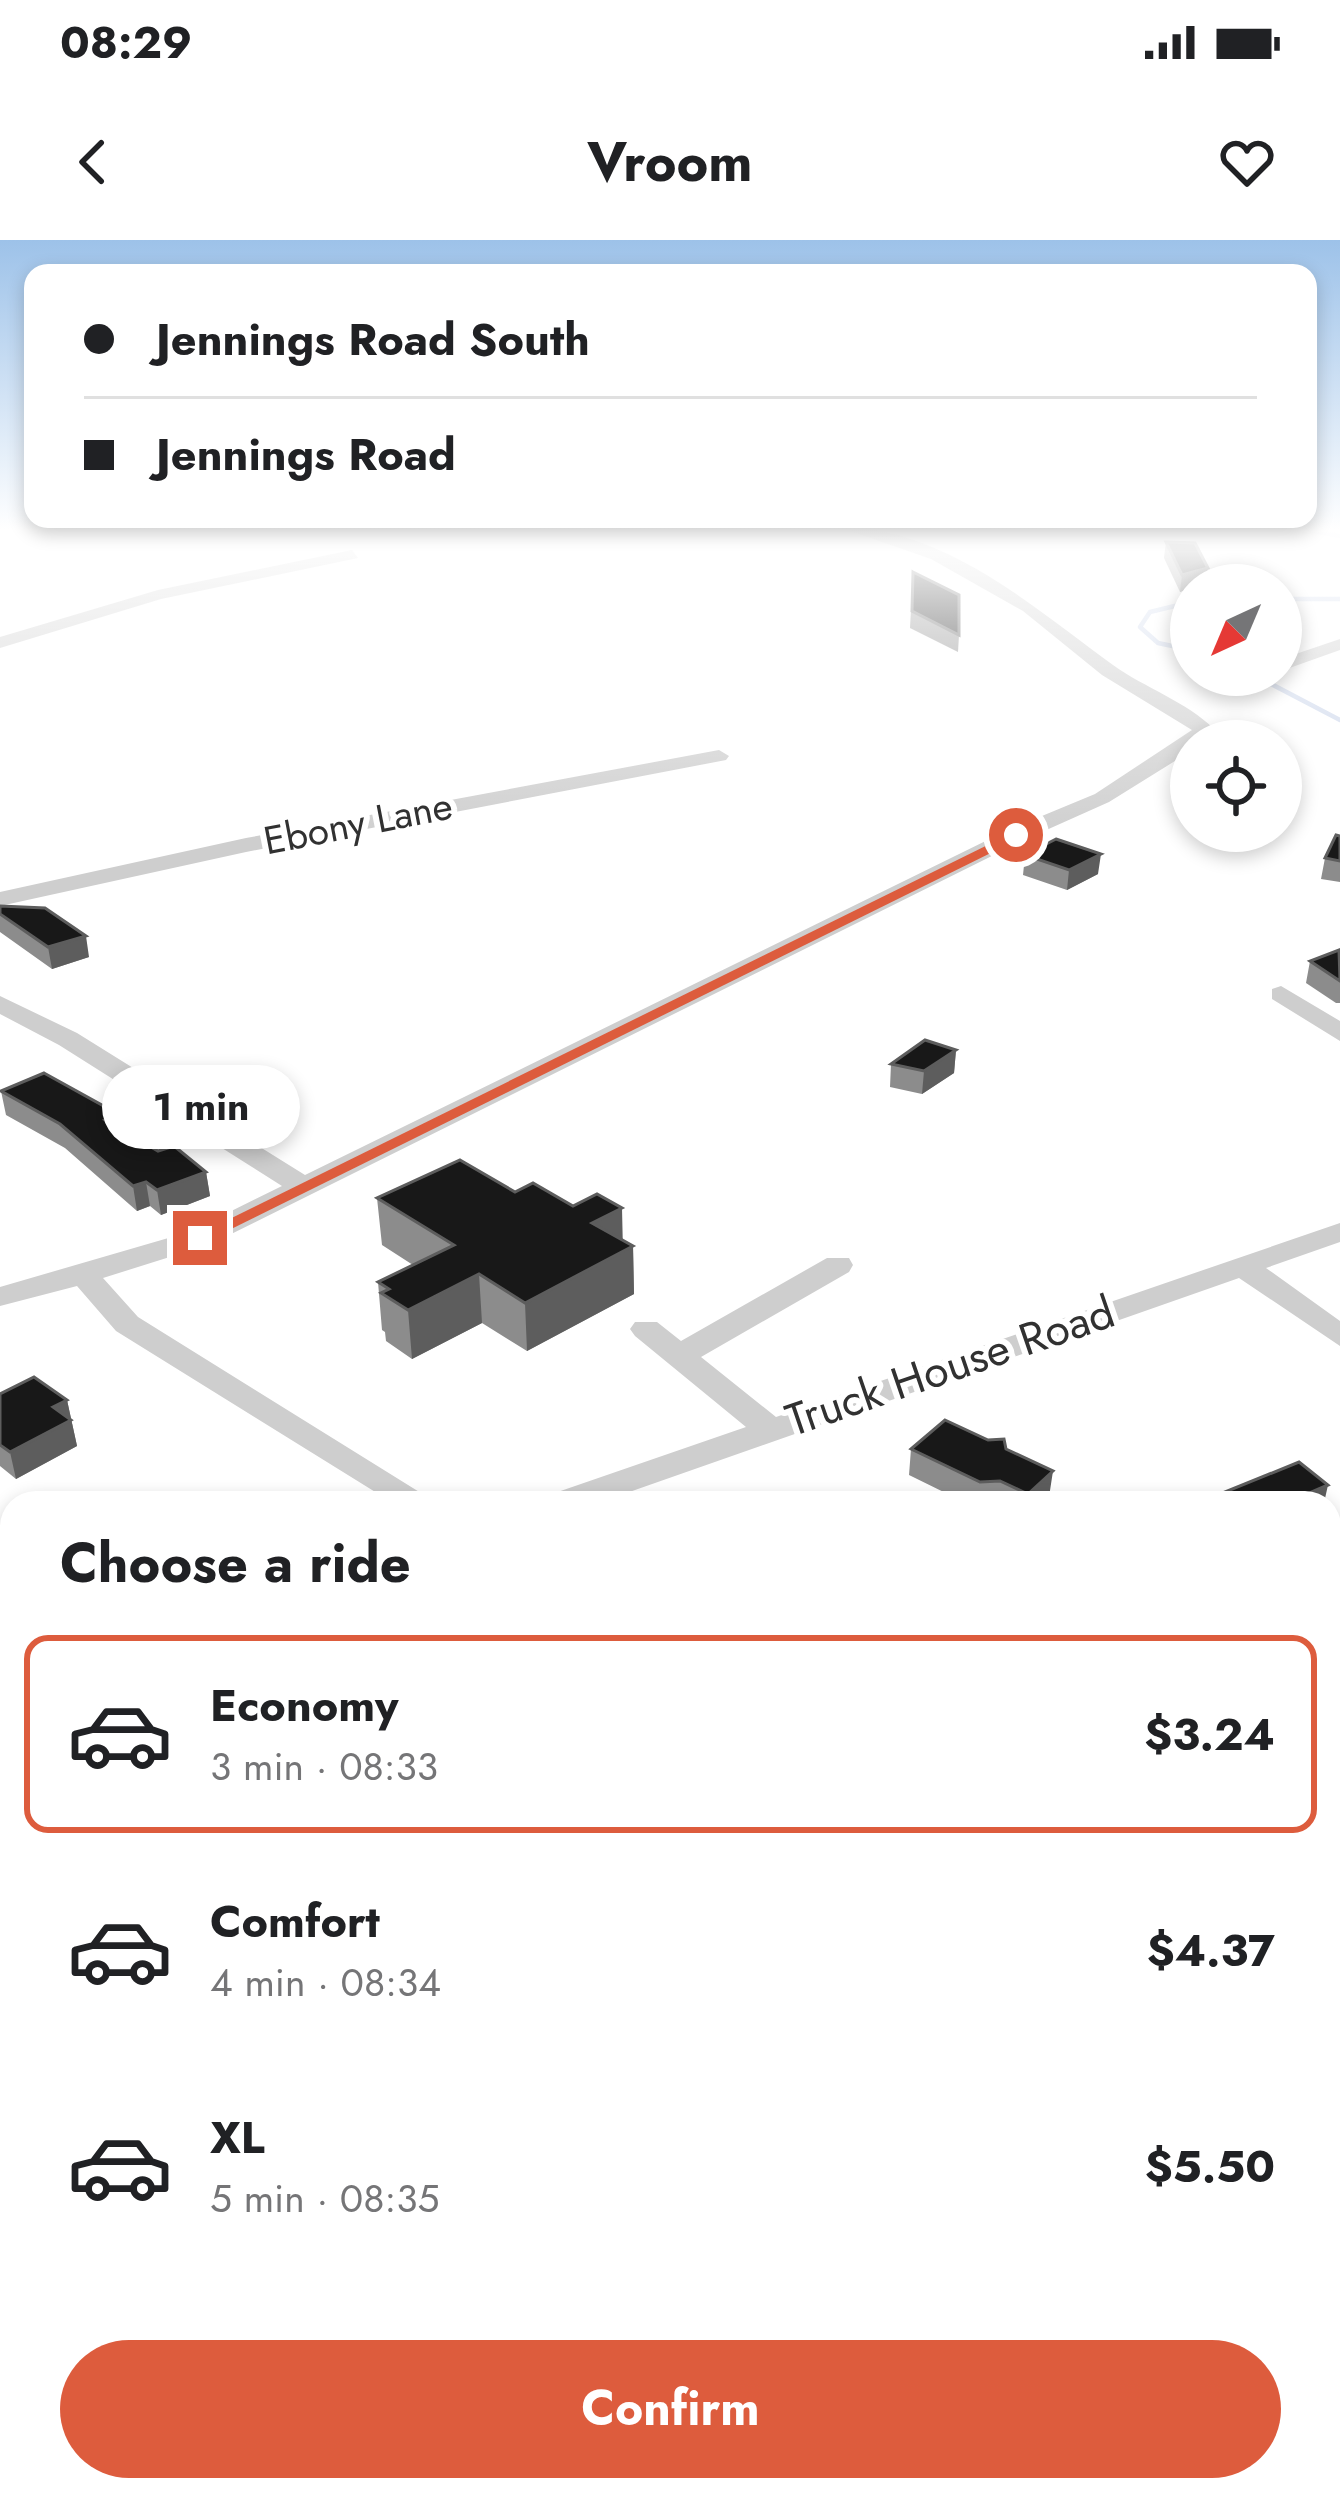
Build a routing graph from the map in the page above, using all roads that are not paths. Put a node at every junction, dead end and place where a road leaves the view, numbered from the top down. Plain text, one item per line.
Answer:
1 (35, 632) edge
2 (1061, 632) edge
3 (0, 643) edge
4 (1340, 644) edge
5 (1302, 658) edge
6 (1188, 720) edge
7 (718, 756) dead end
8 (1170, 756) edge
9 (0, 899) edge
10 (1281, 994) dead end
11 (0, 1004) edge
12 (1340, 1033) edge
13 (305, 1186) junction
14 (1340, 1232) edge
15 (838, 1264) dead end
16 (1241, 1264) junction
17 (85, 1274) junction
18 (0, 1297) edge
19 (646, 1328) dead end
20 (1340, 1336) edge
21 (682, 1354) junction
22 (769, 1428) junction
23 (399, 1491) edge
24 (595, 1491) edge

1 - 3 street
2 - 6 street
4 - 5 street
7 - 9 street, Ebony Lane
8 - 13 street
10 - 12 street
11 - 13 street
13 - 17 street
14 - 16 street, Truck House Road
15 - 21 street
16 - 20 street
16 - 22 street, Truck House Road
17 - 18 street
17 - 23 street
19 - 21 street
21 - 22 street
22 - 24 street, Truck House Road

